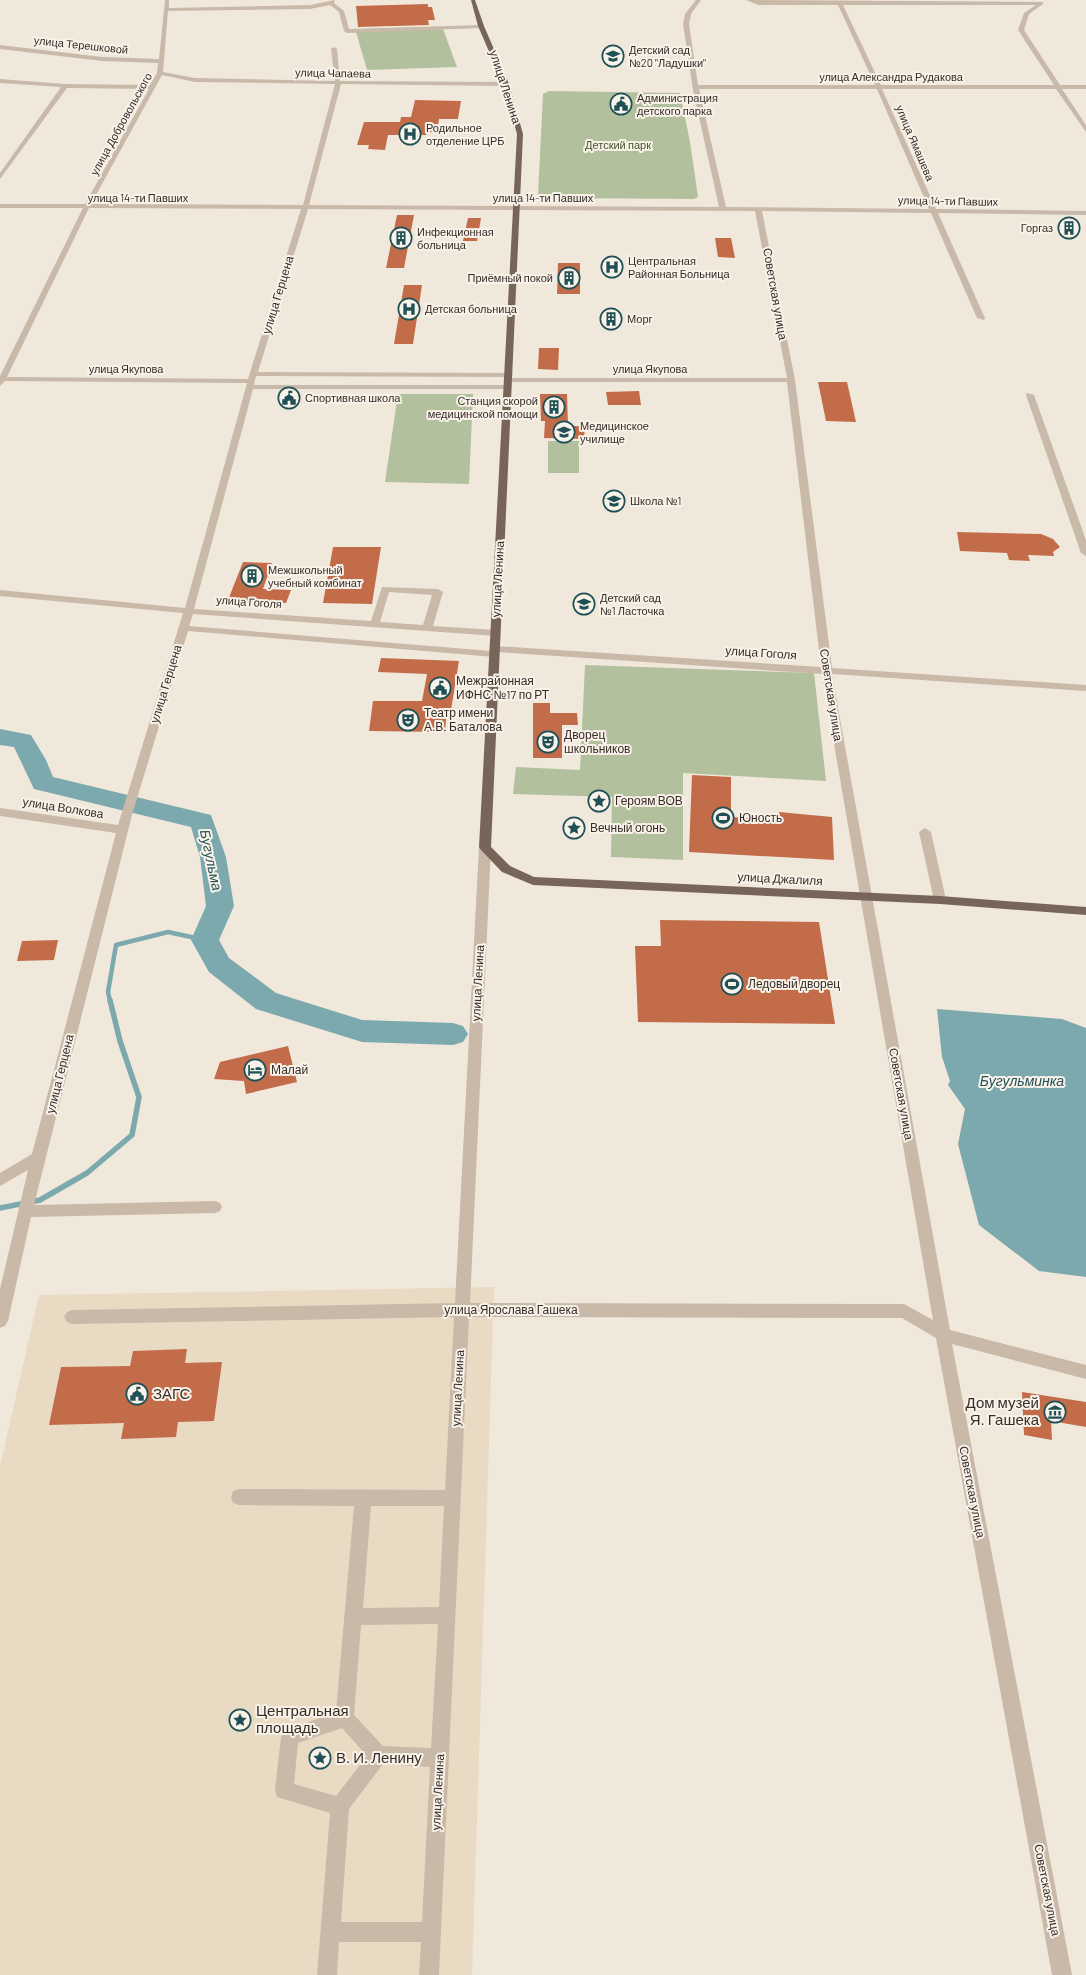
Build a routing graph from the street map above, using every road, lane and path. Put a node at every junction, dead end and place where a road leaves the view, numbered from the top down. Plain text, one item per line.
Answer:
1 (167, 0) edge
2 (473, 0) edge
3 (699, 0) edge
4 (748, 0) edge
5 (332, 2) edge
6 (1043, 2) edge
7 (840, 4) junction
8 (167, 10) junction
9 (481, 26) junction
10 (0, 47) edge
11 (334, 49) dead end
12 (159, 61) junction
13 (160, 73) junction
14 (0, 82) edge
15 (338, 84) junction
16 (506, 84) junction
17 (65, 86) junction
18 (696, 87) junction
19 (880, 87) junction
20 (1056, 87) junction
21 (1086, 87) edge
22 (151, 88) junction
23 (1086, 130) edge
24 (0, 177) edge
25 (0, 206) edge
26 (86, 208) junction
27 (305, 208) junction
28 (516, 208) junction
29 (723, 209) junction
30 (758, 210) junction
31 (932, 211) junction
32 (1086, 213) edge
33 (982, 318) dead end
34 (508, 380) junction
35 (791, 380) junction
36 (1, 381) edge
37 (251, 381) junction
38 (1030, 394) dead end
39 (1086, 552) edge
40 (0, 593) edge
41 (189, 611) junction
42 (375, 624) junction
43 (184, 628) junction
44 (427, 628) junction
45 (496, 633) junction
46 (494, 651) junction
47 (826, 669) junction
48 (1086, 688) edge
49 (0, 812) edge
50 (123, 830) junction
51 (925, 832) dead end
52 (485, 847) junction
53 (866, 897) junction
54 (940, 900) junction
55 (1086, 910) edge
56 (39, 1157) junction
57 (0, 1180) edge
58 (215, 1208) dead end
59 (28, 1211) junction
60 (462, 1310) junction
61 (72, 1317) dead end
62 (0, 1321) edge
63 (944, 1335) junction
64 (1086, 1372) edge
65 (239, 1497) dead end
66 (363, 1498) junction
67 (453, 1498) junction
68 (447, 1615) junction
69 (353, 1617) junction
70 (345, 1718) junction
71 (379, 1755) junction
72 (440, 1758) junction
73 (340, 1806) junction
74 (330, 1932) junction
75 (431, 1932) junction
76 (327, 1975) edge
77 (429, 1975) edge
78 (1062, 1975) edge

1 - 8 street, улица Добровольского
2 - 9 main road, улица Ленина
3 - 18 street
4 - 7 street
5 - 8 street
5 - 9 street
6 - 7 street
6 - 20 street
7 - 19 street, улица Ямашева
8 - 12 street, улица Добровольского
9 - 16 main road, улица Ленина
10 - 12 street, улица Терешковой
11 - 15 street, улица Герцена
12 - 13 street, улица Добровольского
13 - 15 street, улица Чапаева
13 - 22 street, улица Добровольского
14 - 17 street
15 - 16 street, улица Чапаева
15 - 27 street, улица Герцена
16 - 28 main road, улица Ленина
17 - 22 street
17 - 24 street
18 - 19 street, улица Александра Рудакова
18 - 29 street
19 - 20 street, улица Александра Рудакова
19 - 31 street, улица Ямашева
20 - 21 street, улица Александра Рудакова
20 - 23 street
22 - 26 street, улица Добровольского
25 - 26 street, улица 14-ти Павших
26 - 27 street, улица 14-ти Павших
26 - 36 street, улица Добровольского
27 - 28 street, улица 14-ти Павших
27 - 37 street, улица Герцена
28 - 29 street, улица 14-ти Павших
28 - 34 main road, улица Ленина
29 - 30 street, улица 14-ти Павших
30 - 31 street, улица 14-ти Павших
30 - 35 street, Советская улица
31 - 32 street, улица 14-ти Павших
31 - 33 street, улица Ямашева
34 - 35 street, улица Якупова
34 - 37 street
34 - 37 street
34 - 45 main road, улица Ленина
35 - 47 street, Советская улица
36 - 37 street, улица Якупова
37 - 41 street, улица Герцена
38 - 39 street
40 - 41 street, улица Гоголя
41 - 42 street, улица Гоголя
41 - 43 street, улица Герцена
42 - 44 street, улица Гоголя
42 - 44 street
43 - 46 street, улица Гоголя
43 - 50 street, улица Герцена
44 - 45 street, улица Гоголя
45 - 46 main road, улица Ленина
46 - 47 street, улица Гоголя
46 - 52 main road, улица Ленина
47 - 48 street, улица Гоголя
47 - 53 street, Советская улица
49 - 50 street, улица Волкова
50 - 56 street, улица Герцена
51 - 54 street
52 - 53 main road, улица Джалиля
52 - 60 street, улица Ленина
53 - 54 main road, улица Джалиля
53 - 63 street, Советская улица
54 - 55 main road, улица Джалиля
56 - 57 street
56 - 59 street, улица Герцена
58 - 59 street
59 - 62 street, улица Герцена
60 - 61 street, улица Ярослава Гашека
60 - 63 street, улица Ярослава Гашека
60 - 67 street, улица Ленина
63 - 64 street, улица Ярослава Гашека
63 - 78 street, Советская улица
65 - 66 street
66 - 67 street
66 - 69 street
67 - 68 street, улица Ленина
68 - 69 street
68 - 72 street, улица Ленина
69 - 70 street
70 - 71 street
70 - 73 street
71 - 72 street
71 - 73 street
72 - 75 street, улица Ленина
73 - 74 street
74 - 75 street
74 - 76 street
75 - 77 street, улица Ленина

